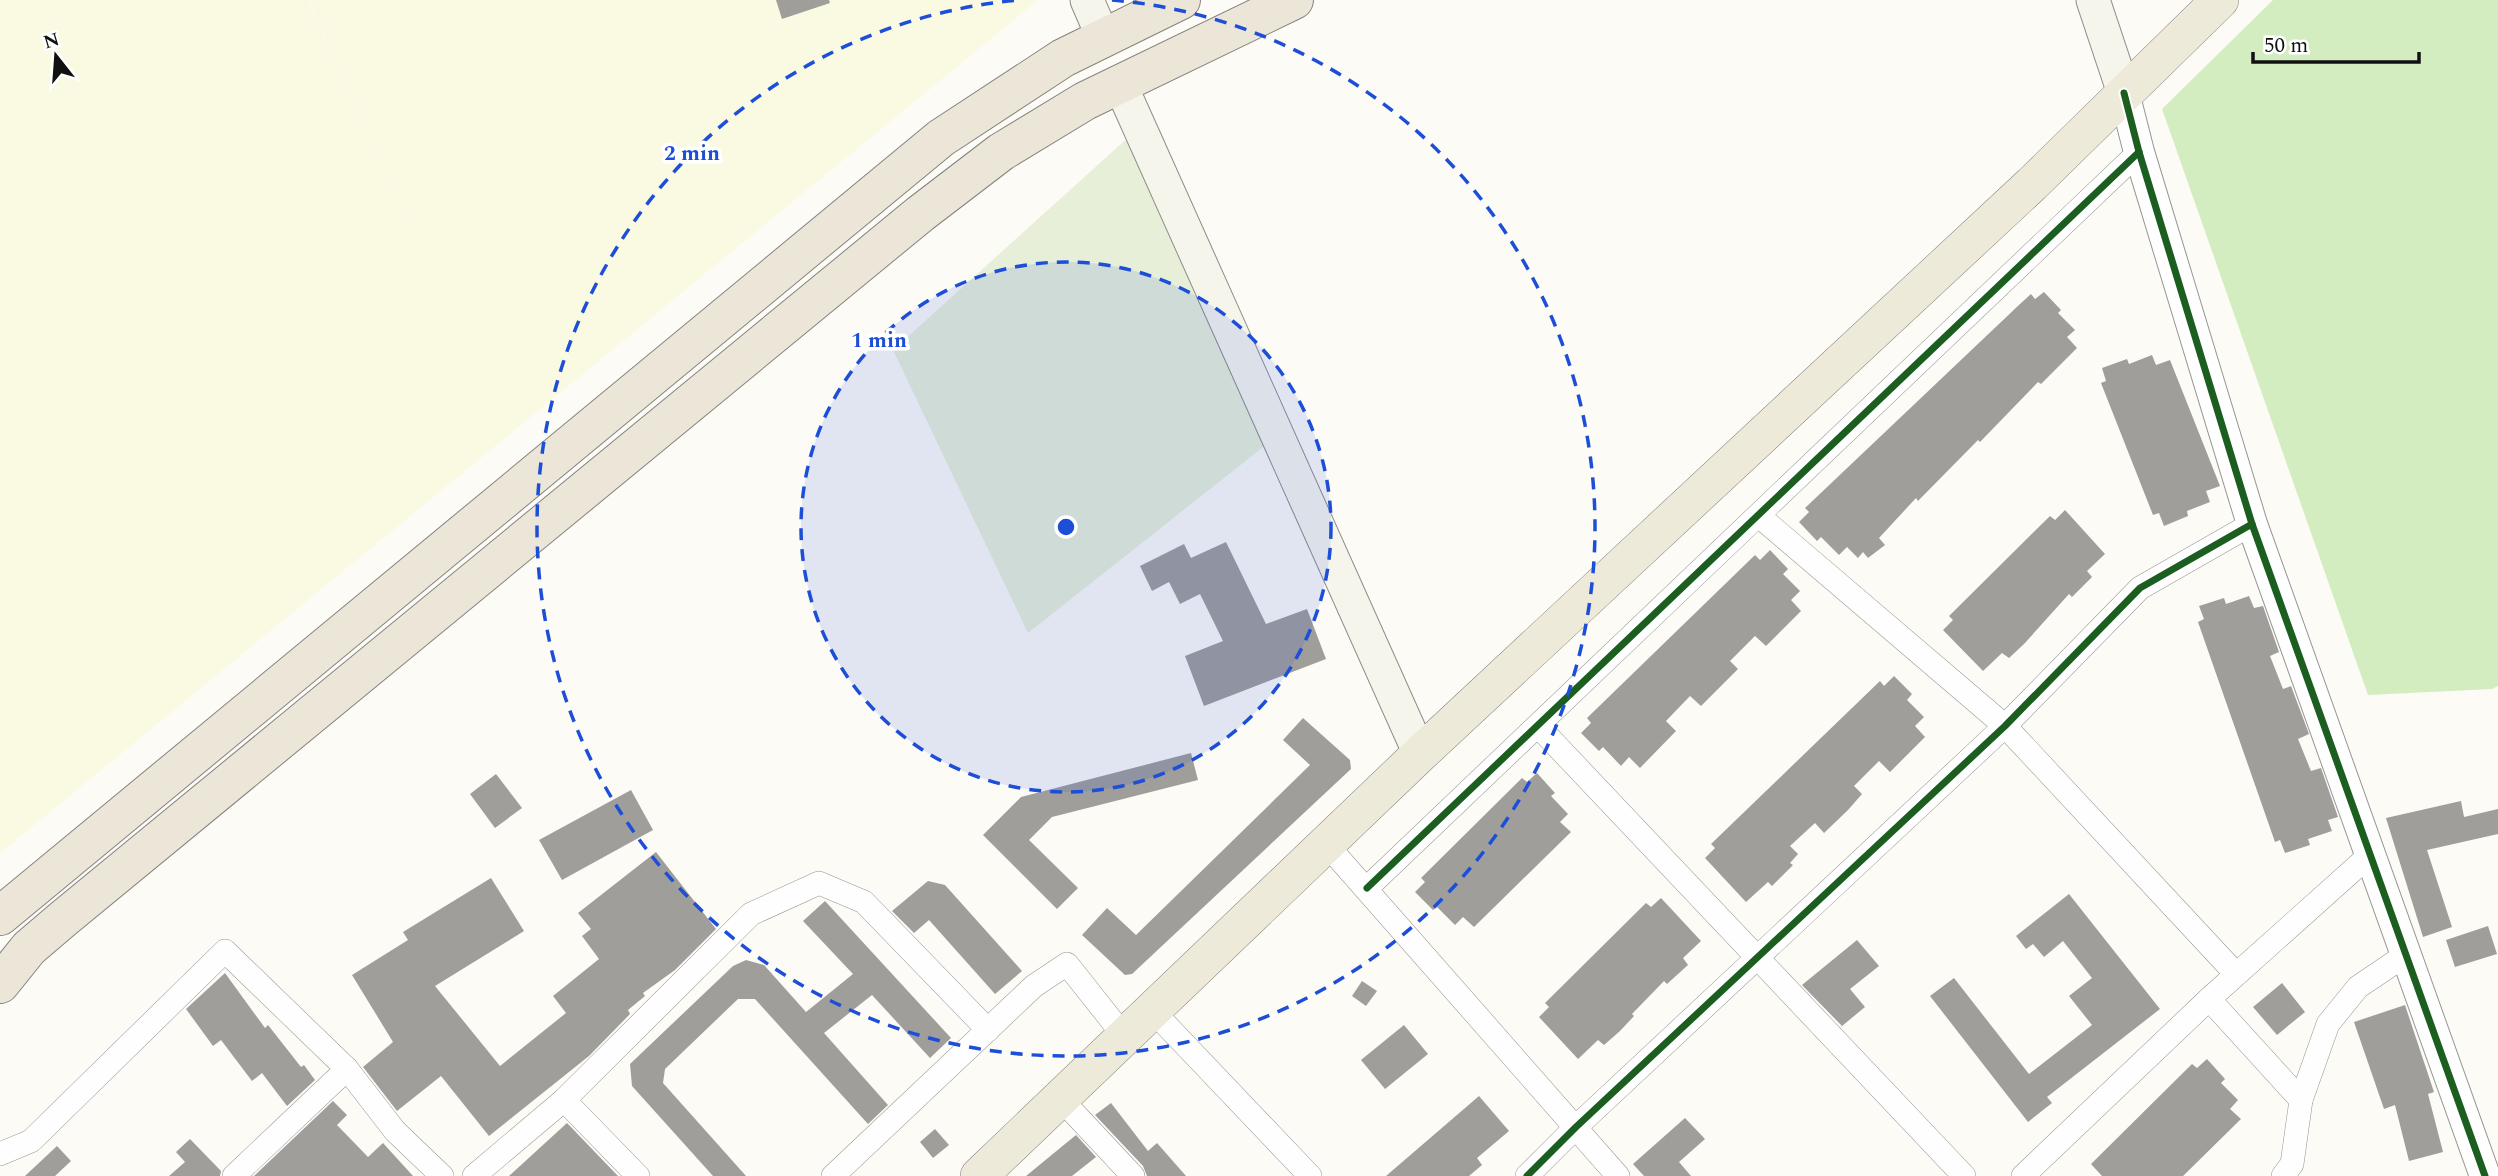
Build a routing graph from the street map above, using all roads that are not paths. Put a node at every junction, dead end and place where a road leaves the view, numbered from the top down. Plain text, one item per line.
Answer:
1 (1087, 0) edge
2 (1181, 0) edge
3 (1294, 0) edge
4 (2093, 0) edge
5 (2220, 0) edge
6 (1103, 37) junction
7 (1121, 83) junction
8 (2124, 93) junction
9 (2138, 152) junction
10 (1759, 516) junction
11 (2252, 524) junction
12 (1538, 726) junction
13 (2005, 726) junction
14 (1420, 754) junction
15 (1327, 845) junction
16 (2372, 853) junction
17 (1367, 888) junction
18 (0, 916) edge
19 (2404, 956) junction
20 (1758, 960) junction
21 (2236, 974) junction
22 (0, 984) edge
23 (2208, 999) junction
24 (1151, 1009) junction
25 (988, 1030) junction
26 (1124, 1036) junction
27 (347, 1069) junction
28 (1060, 1098) junction
29 (564, 1100) junction
30 (2301, 1100) junction
31 (1576, 1127) junction
32 (0, 1154) edge
33 (234, 1176) edge
34 (442, 1176) edge
35 (474, 1176) edge
36 (638, 1176) edge
37 (833, 1176) edge
38 (979, 1176) edge
39 (1133, 1176) edge
40 (1310, 1176) edge
41 (1527, 1176) edge
42 (1618, 1176) edge
43 (1964, 1176) edge
44 (2023, 1176) edge
45 (2283, 1176) edge
46 (2485, 1176) edge

1 - 6 main road
2 - 6 highway
3 - 7 highway
4 - 8 main road
5 - 8 main road
6 - 18 highway
7 - 14 main road
7 - 22 highway
8 - 9 street
8 - 14 main road
9 - 10 street
9 - 11 street
10 - 12 street
10 - 13 street
11 - 13 street
11 - 16 street
12 - 17 street
12 - 20 street
13 - 20 street
13 - 21 street
14 - 15 main road
15 - 17 street
15 - 24 main road
16 - 19 street
16 - 21 street
17 - 31 street
19 - 30 street
19 - 46 street
20 - 31 street
20 - 43 street
21 - 23 street
23 - 30 street
23 - 44 street
24 - 26 main road
24 - 40 street
25 - 26 street
25 - 29 street
25 - 37 street
26 - 28 main road
27 - 32 street
27 - 33 street
27 - 34 street
28 - 38 main road
28 - 39 street
29 - 35 street
29 - 36 street
30 - 45 street
31 - 41 street
31 - 42 street

